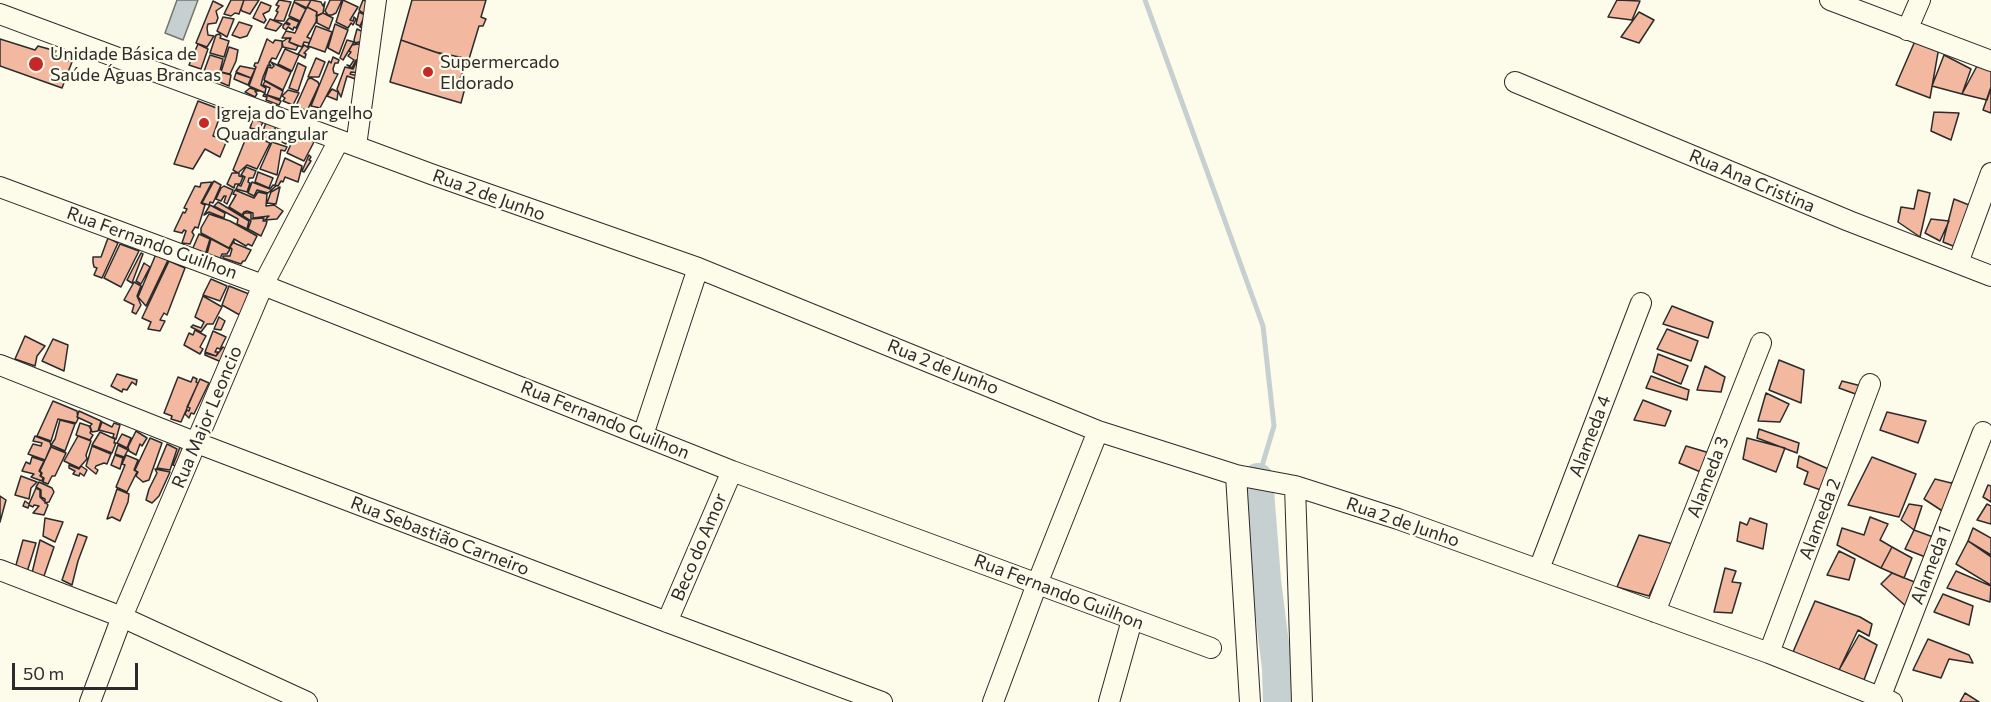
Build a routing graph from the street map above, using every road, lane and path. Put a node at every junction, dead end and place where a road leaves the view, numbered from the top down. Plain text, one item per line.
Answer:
1 (376, 0) edge
2 (1830, 0) edge
3 (1920, 0) edge
4 (0, 14) edge
5 (1907, 30) junction
6 (1991, 61) edge
7 (1515, 82) dead end
8 (347, 143) junction
9 (1991, 172) edge
10 (0, 187) edge
11 (1958, 263) junction
12 (698, 268) junction
13 (1991, 276) edge
14 (263, 285) junction
15 (1641, 303) dead end
16 (1761, 343) dead end
17 (0, 365) edge
18 (1870, 384) dead end
19 (1098, 431) junction
20 (1983, 432) dead end
21 (643, 435) junction
22 (197, 443) junction
23 (732, 471) junction
24 (1236, 475) junction
25 (1295, 486) junction
26 (1539, 569) junction
27 (0, 570) edge
28 (1037, 584) junction
29 (1655, 612) junction
30 (122, 616) junction
31 (1132, 620) junction
32 (667, 622) junction
33 (1211, 648) dead end
34 (1769, 653) junction
35 (1886, 700) edge
36 (90, 702) edge
37 (307, 702) edge
38 (882, 702) edge
39 (993, 702) edge
40 (1109, 702) edge
41 (1250, 702) edge
42 (1302, 702) edge

1 - 8 street, Rua Major Leoncio
2 - 5 street
3 - 5 street
4 - 8 street, Rua 2 de Junho
5 - 6 street
7 - 11 street, Rua Ana Cristina
8 - 12 street, Rua 2 de Junho
8 - 14 street, Rua Major Leoncio
9 - 11 street
10 - 14 street, Rua Fernando Guilhon
11 - 13 street, Rua Ana Cristina
12 - 19 street, Rua 2 de Junho
12 - 21 street
14 - 21 street, Rua Fernando Guilhon
14 - 22 street, Rua Major Leoncio
15 - 26 street, Alameda 4
16 - 29 street, Alameda 3
17 - 22 street, Rua Sebastião Carneiro
18 - 34 street, Alameda 2
19 - 24 street, Rua 2 de Junho
19 - 28 street
20 - 35 street, Alameda 1
21 - 23 street, Rua Fernando Guilhon
22 - 30 street, Rua Major Leoncio
22 - 32 street, Rua Sebastião Carneiro
23 - 28 street, Rua Fernando Guilhon
23 - 32 street, Beco do Amor
24 - 25 street, Rua 2 de Junho
24 - 41 street
25 - 26 street, Rua 2 de Junho
25 - 42 street
26 - 29 street, Rua 2 de Junho
27 - 30 street
28 - 31 street, Rua Fernando Guilhon
28 - 39 street
29 - 34 street, Rua 2 de Junho
30 - 36 street, Rua Major Leoncio
30 - 37 street
31 - 33 street, Rua Fernando Guilhon
31 - 40 street
32 - 38 street, Rua Sebastião Carneiro
34 - 35 street, Rua 2 de Junho

